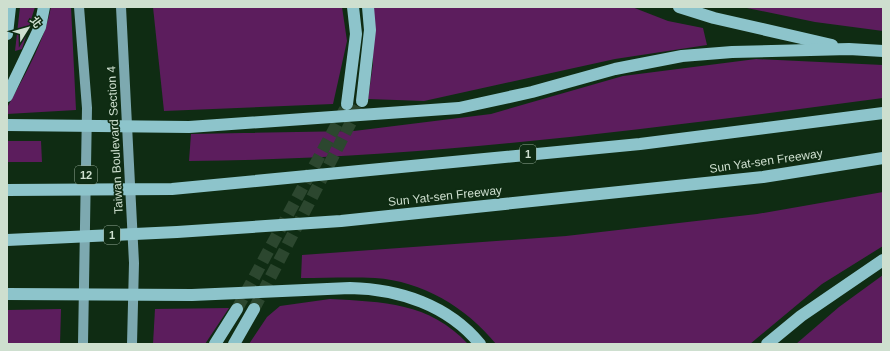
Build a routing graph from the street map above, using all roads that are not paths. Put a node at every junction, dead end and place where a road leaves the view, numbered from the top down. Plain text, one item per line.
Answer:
1 (10, 7) edge
2 (44, 7) edge
3 (78, 7) edge
4 (121, 7) edge
5 (353, 7) edge
6 (368, 7) edge
7 (679, 7) edge
8 (7, 34) edge
9 (849, 48) junction
10 (883, 51) edge
11 (7, 96) edge
12 (362, 100) tunnel mouth
13 (348, 104) tunnel mouth
14 (883, 113) edge
15 (7, 125) edge
16 (883, 158) edge
17 (7, 190) edge
18 (7, 240) edge
19 (883, 260) edge
20 (7, 294) edge
21 (237, 309) tunnel mouth
22 (254, 309) tunnel mouth
23 (801, 316) junction
24 (83, 344) edge
25 (132, 344) edge
26 (214, 344) edge
27 (234, 344) edge
28 (480, 344) edge
29 (767, 344) edge
30 (776, 344) edge

1 - 8 highway
2 - 11 highway
3 - 24 main road, 12
4 - 25 main road, Taiwan Boulevard Section 4
5 - 13 highway
6 - 12 highway
7 - 9 highway
9 - 10 highway
9 - 15 highway
14 - 17 highway, 1
16 - 18 highway, Sun Yat-sen Freeway / 1
19 - 23 highway
20 - 28 highway
21 - 26 highway
22 - 27 highway
23 - 29 highway
23 - 30 highway

